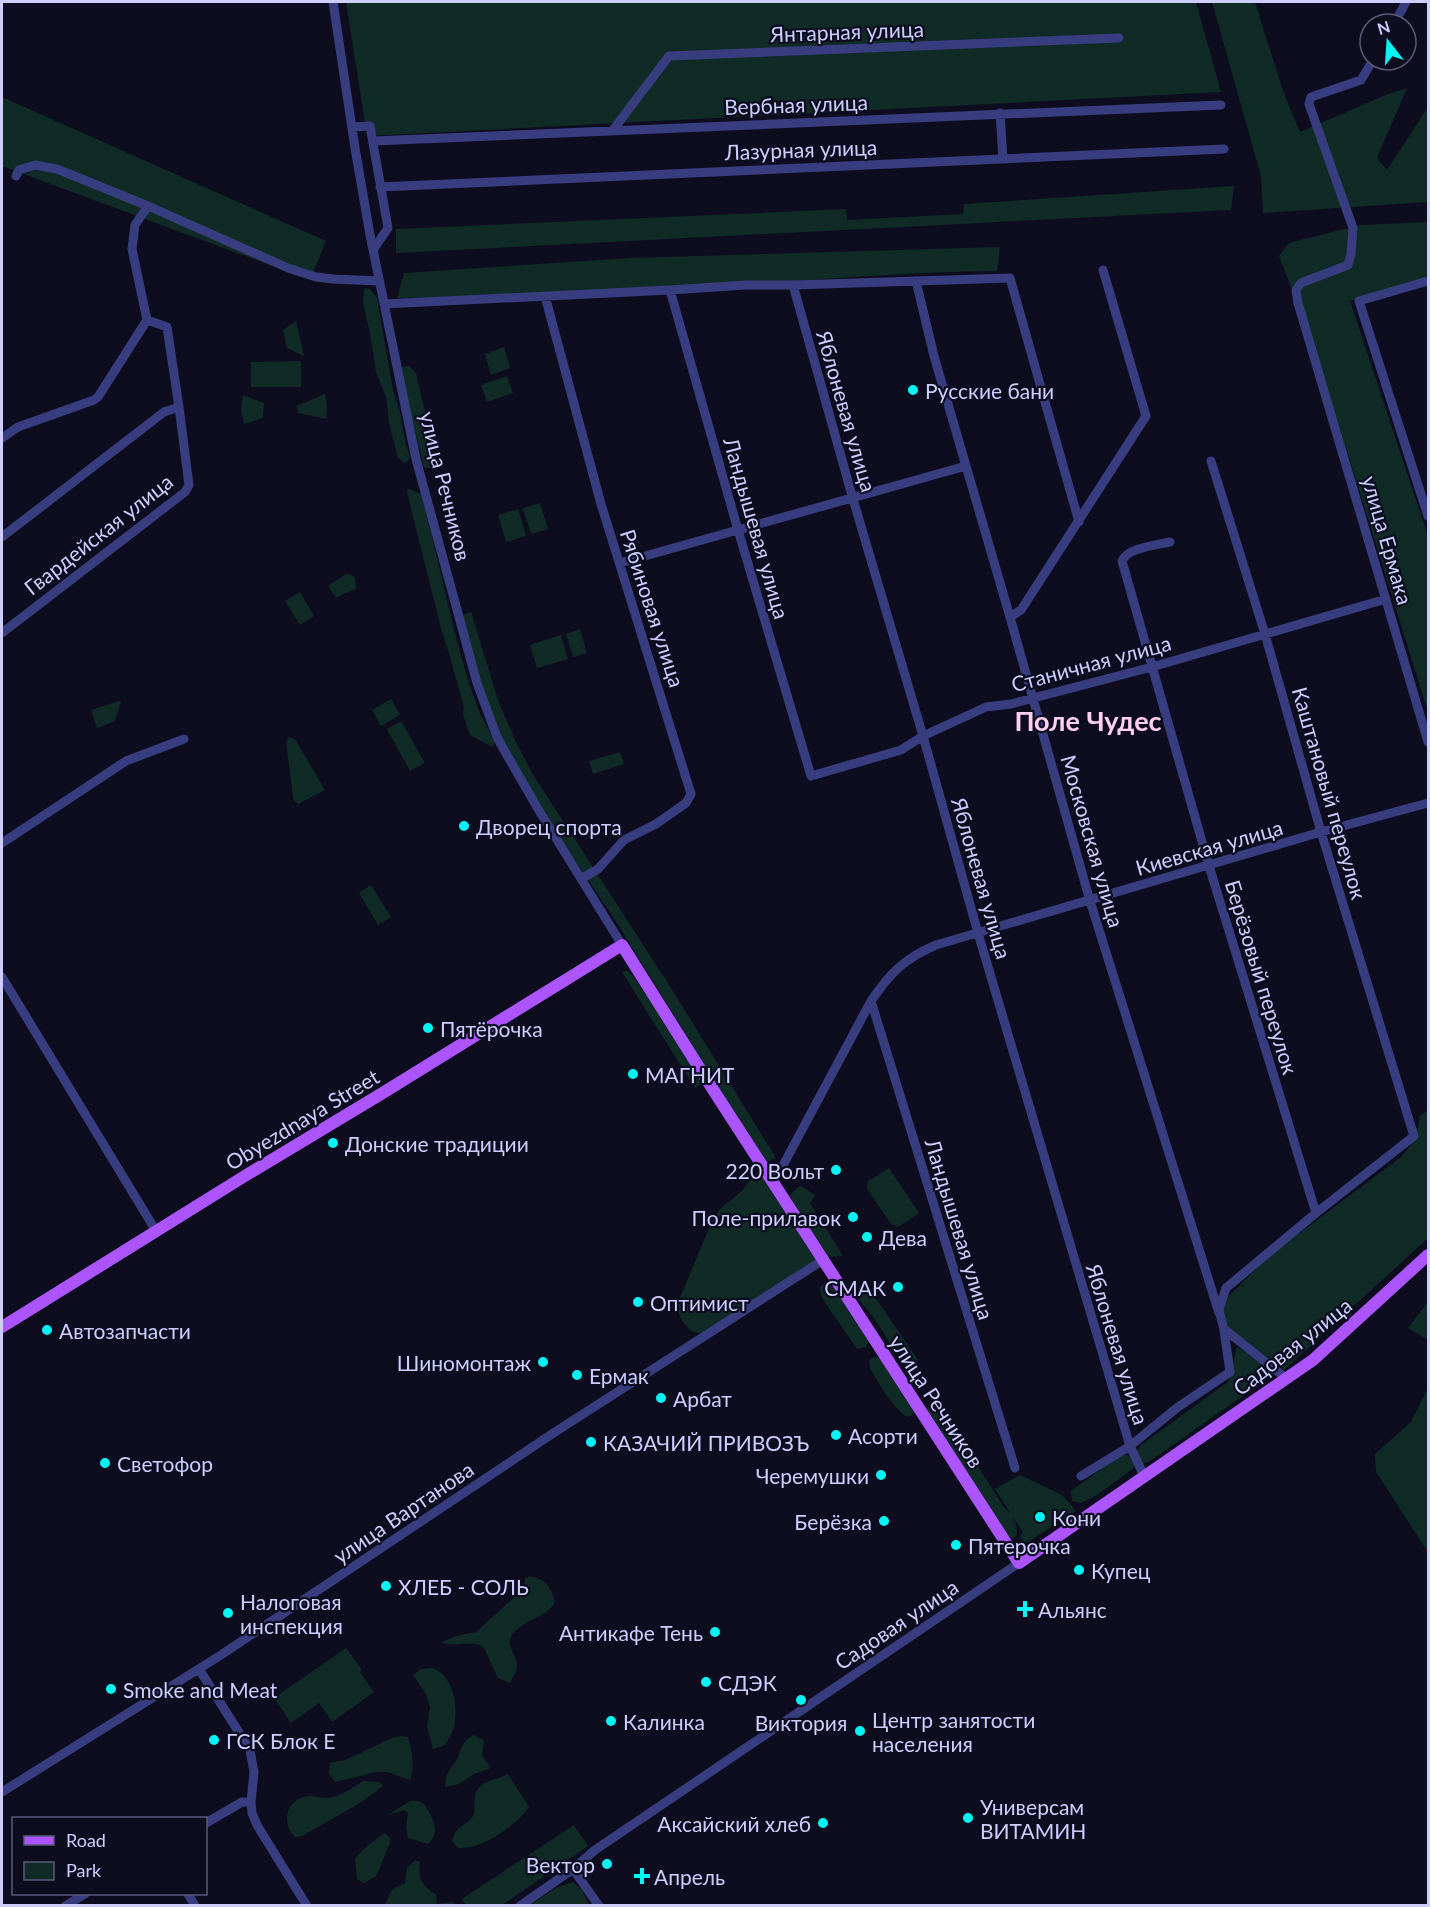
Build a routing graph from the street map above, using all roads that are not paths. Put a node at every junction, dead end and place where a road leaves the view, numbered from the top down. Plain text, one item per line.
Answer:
1 (333, 2) edge
2 (1119, 38) dead end
3 (1366, 72) edge
4 (1221, 105) dead end
5 (1000, 113) junction
6 (352, 127) junction
7 (613, 130) junction
8 (373, 141) junction
9 (1224, 149) dead end
10 (1003, 159) junction
11 (16, 176) dead end
12 (380, 187) junction
13 (148, 206) junction
14 (373, 250) junction
15 (1103, 270) dead end
16 (379, 281) junction
17 (916, 281) junction
18 (1428, 281) edge
19 (793, 285) junction
20 (670, 290) junction
21 (545, 296) junction
22 (384, 304) junction
23 (147, 320) junction
24 (179, 406) junction
25 (2, 438) edge
26 (1211, 461) dead end
27 (966, 466) junction
28 (853, 499) junction
29 (1428, 516) edge
30 (1079, 522) junction
31 (738, 530) junction
32 (2, 537) edge
33 (1170, 542) dead end
34 (620, 563) junction
35 (1386, 599) junction
36 (1010, 617) junction
37 (2, 633) edge
38 (1265, 634) junction
39 (1152, 667) junction
40 (1033, 698) junction
41 (923, 736) junction
42 (184, 739) dead end
43 (1428, 742) edge
44 (811, 776) joint
45 (1428, 803) edge
46 (1321, 832) junction
47 (2, 843) edge
48 (1209, 866) junction
49 (581, 879) junction
50 (1090, 901) junction
51 (978, 933) junction
52 (622, 945) junction
53 (2, 978) edge
54 (871, 1000) junction
55 (771, 1180) junction
56 (1316, 1213) junction
57 (156, 1231) junction
58 (1428, 1255) edge
59 (823, 1260) junction
60 (2, 1327) edge
61 (1224, 1330) junction
62 (1287, 1379) junction
63 (1130, 1446) junction
64 (1015, 1468) dead end
65 (1081, 1476) dead end
66 (1145, 1478) junction
67 (1019, 1563) junction
68 (199, 1669) junction
69 (2, 1792) edge
70 (251, 1802) junction
71 (207, 1822) edge
72 (573, 1869) junction
73 (82, 1899) edge
74 (64, 1905) edge
75 (307, 1905) edge
76 (520, 1905) edge
77 (599, 1905) edge

1 - 6 street, улица Речников
2 - 7 street, Янтарная улица
3 - 35 street, улица Ермака
4 - 5 street, Вербная улица
5 - 7 street, Вербная улица
5 - 10 street
6 - 8 street
6 - 14 street, улица Речников
7 - 8 street, Вербная улица
8 - 12 street
9 - 10 street, Лазурная улица
10 - 12 street, Лазурная улица
11 - 13 street
12 - 14 street
13 - 16 street
13 - 23 street
14 - 16 street, улица Речников
15 - 30 street
16 - 22 street, улица Речников
17 - 19 street
17 - 27 street, Московская улица
17 - 30 street
18 - 29 street, улица Ермака
19 - 20 street
19 - 28 street, Яблоневая улица
20 - 21 street
20 - 31 street, Ландышевая улица
21 - 22 street
21 - 34 street, Рябиновая улица
22 - 49 street, улица Речников
23 - 24 street
23 - 25 street
24 - 32 street
24 - 37 street, Гвардейская улица
26 - 38 street, Каштановый переулок
27 - 28 street
27 - 36 street, Московская улица
28 - 31 street
28 - 41 street, Яблоневая улица
30 - 36 street
31 - 34 street
31 - 44 street, Ландышевая улица
33 - 39 street, Берёзовый переулок
34 - 49 street, Рябиновая улица
35 - 38 street, Станичная улица
35 - 43 street, улица Ермака
36 - 40 street, Московская улица
38 - 39 street, Станичная улица
38 - 46 street, Каштановый переулок
39 - 40 street, Станичная улица
39 - 48 street, Берёзовый переулок
40 - 41 street, Станичная улица
40 - 50 street, Московская улица
41 - 44 street, Станичная улица
41 - 51 street, Яблоневая улица
42 - 47 street
45 - 46 street, Киевская улица
46 - 48 street, Киевская улица
46 - 56 street, Каштановый переулок
48 - 50 street, Киевская улица
48 - 56 street, Берёзовый переулок
49 - 52 street, улица Речников
50 - 51 street, Киевская улица
50 - 61 street, Московская улица
51 - 54 street, Киевская улица
51 - 63 street, Яблоневая улица
52 - 55 main road, улица Речников
52 - 57 main road, Obyezdnaya Street
53 - 57 street
54 - 55 street, Киевская улица
54 - 64 street, Ландышевая улица
55 - 59 main road, улица Речников
56 - 61 street
57 - 60 main road, Obyezdnaya Street
58 - 62 main road, Садовая улица
59 - 67 main road, улица Речников
59 - 68 street, улица Вартанова
61 - 62 street
61 - 63 street
62 - 66 main road, Садовая улица
63 - 65 street
63 - 66 street, Яблоневая улица
66 - 67 main road, Садовая улица
67 - 72 street, Садовая улица
68 - 69 street, улица Вартанова
68 - 70 street
70 - 71 street
70 - 75 street
72 - 76 street, Садовая улица
72 - 77 street
73 - 74 street

